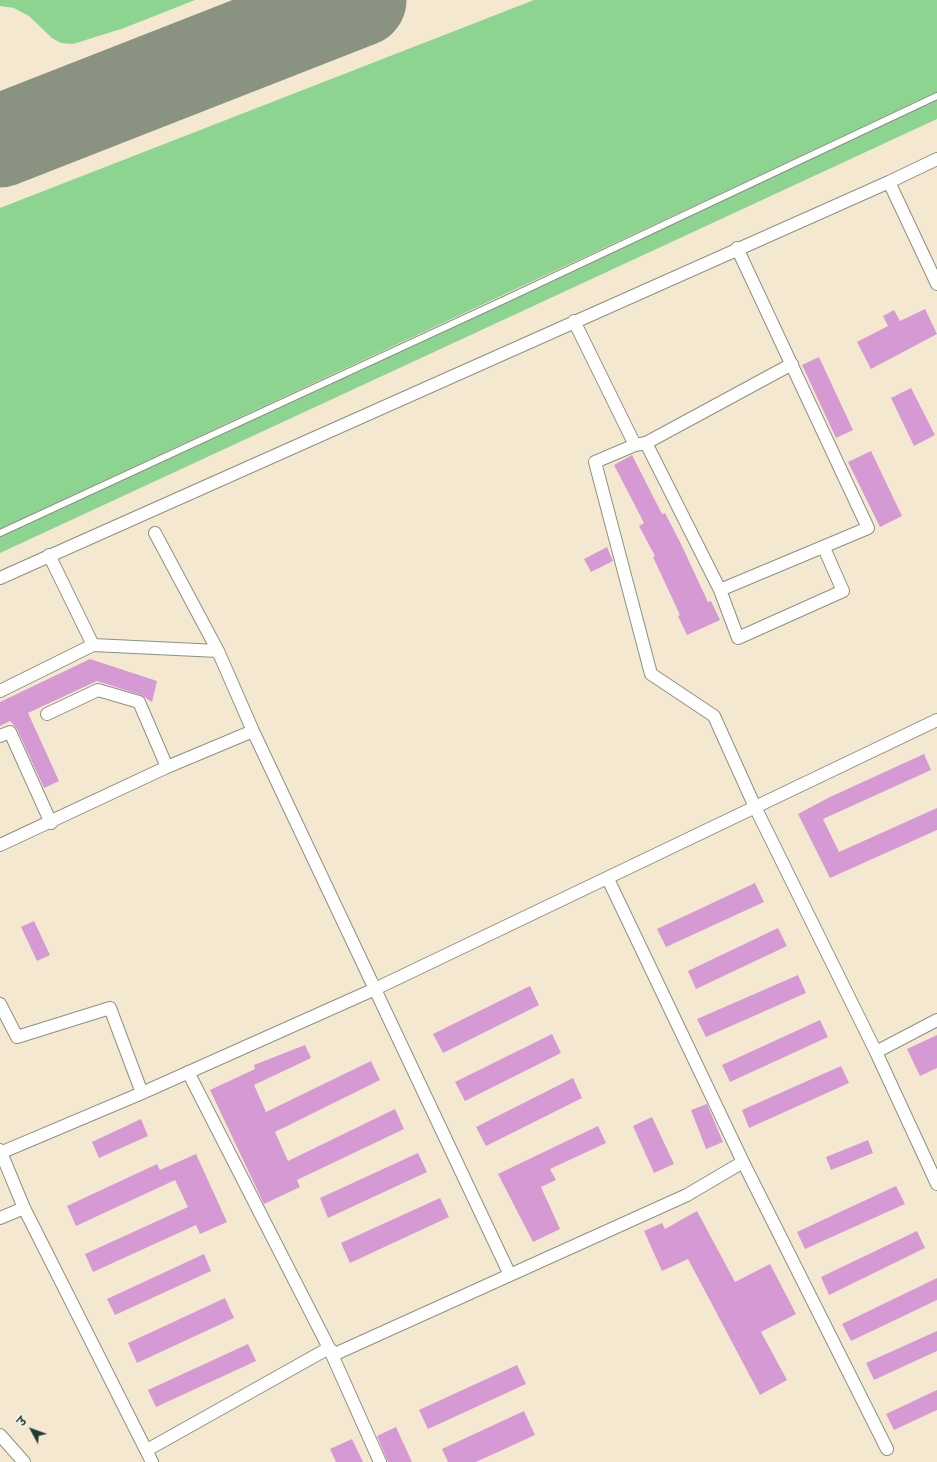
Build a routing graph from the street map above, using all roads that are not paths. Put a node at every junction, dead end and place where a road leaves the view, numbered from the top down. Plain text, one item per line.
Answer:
1 (937, 96) edge
2 (937, 159) edge
3 (889, 182) junction
4 (737, 248) junction
5 (937, 284) edge
6 (574, 321) junction
7 (792, 364) junction
8 (640, 444) junction
9 (0, 533) edge
10 (155, 533) dead end
11 (824, 548) junction
12 (49, 555) junction
13 (0, 578) edge
14 (720, 590) junction
15 (93, 646) junction
16 (218, 651) junction
17 (0, 691) edge
18 (46, 714) dead end
19 (937, 720) edge
20 (253, 731) junction
21 (0, 736) edge
22 (167, 767) junction
23 (755, 808) junction
24 (51, 823) junction
25 (0, 845) edge
26 (608, 879) junction
27 (375, 989) junction
28 (0, 1004) edge
29 (937, 1020) edge
30 (876, 1052) junction
31 (188, 1072) junction
32 (142, 1093) junction
33 (0, 1152) edge
34 (743, 1162) junction
35 (937, 1184) edge
36 (24, 1208) junction
37 (0, 1218) edge
38 (510, 1275) junction
39 (329, 1348) junction
40 (0, 1435) edge
41 (887, 1449) dead end
42 (147, 1450) junction
43 (22, 1461) edge
44 (152, 1462) edge
45 (380, 1462) edge

1 - 9 lane
2 - 3 street
3 - 4 street
3 - 5 street
4 - 6 street
4 - 7 street
6 - 8 street
6 - 12 street
7 - 8 street
7 - 11 street
8 - 14 street
8 - 23 street
10 - 16 street
11 - 14 street
11 - 14 street
12 - 13 street
12 - 15 street
15 - 16 street
15 - 17 street
16 - 20 street
18 - 22 street
19 - 23 street
20 - 22 street
20 - 27 street
21 - 24 street
22 - 24 street
23 - 26 street
23 - 30 street
24 - 25 street
26 - 27 street
26 - 34 street
27 - 31 street
27 - 38 street
28 - 32 street
29 - 30 street
30 - 35 street
31 - 32 street
31 - 39 street
32 - 33 street
33 - 36 street
34 - 38 street
34 - 41 street
36 - 37 street
36 - 42 street
38 - 39 street
39 - 42 street
39 - 45 street
40 - 43 street
42 - 44 street

